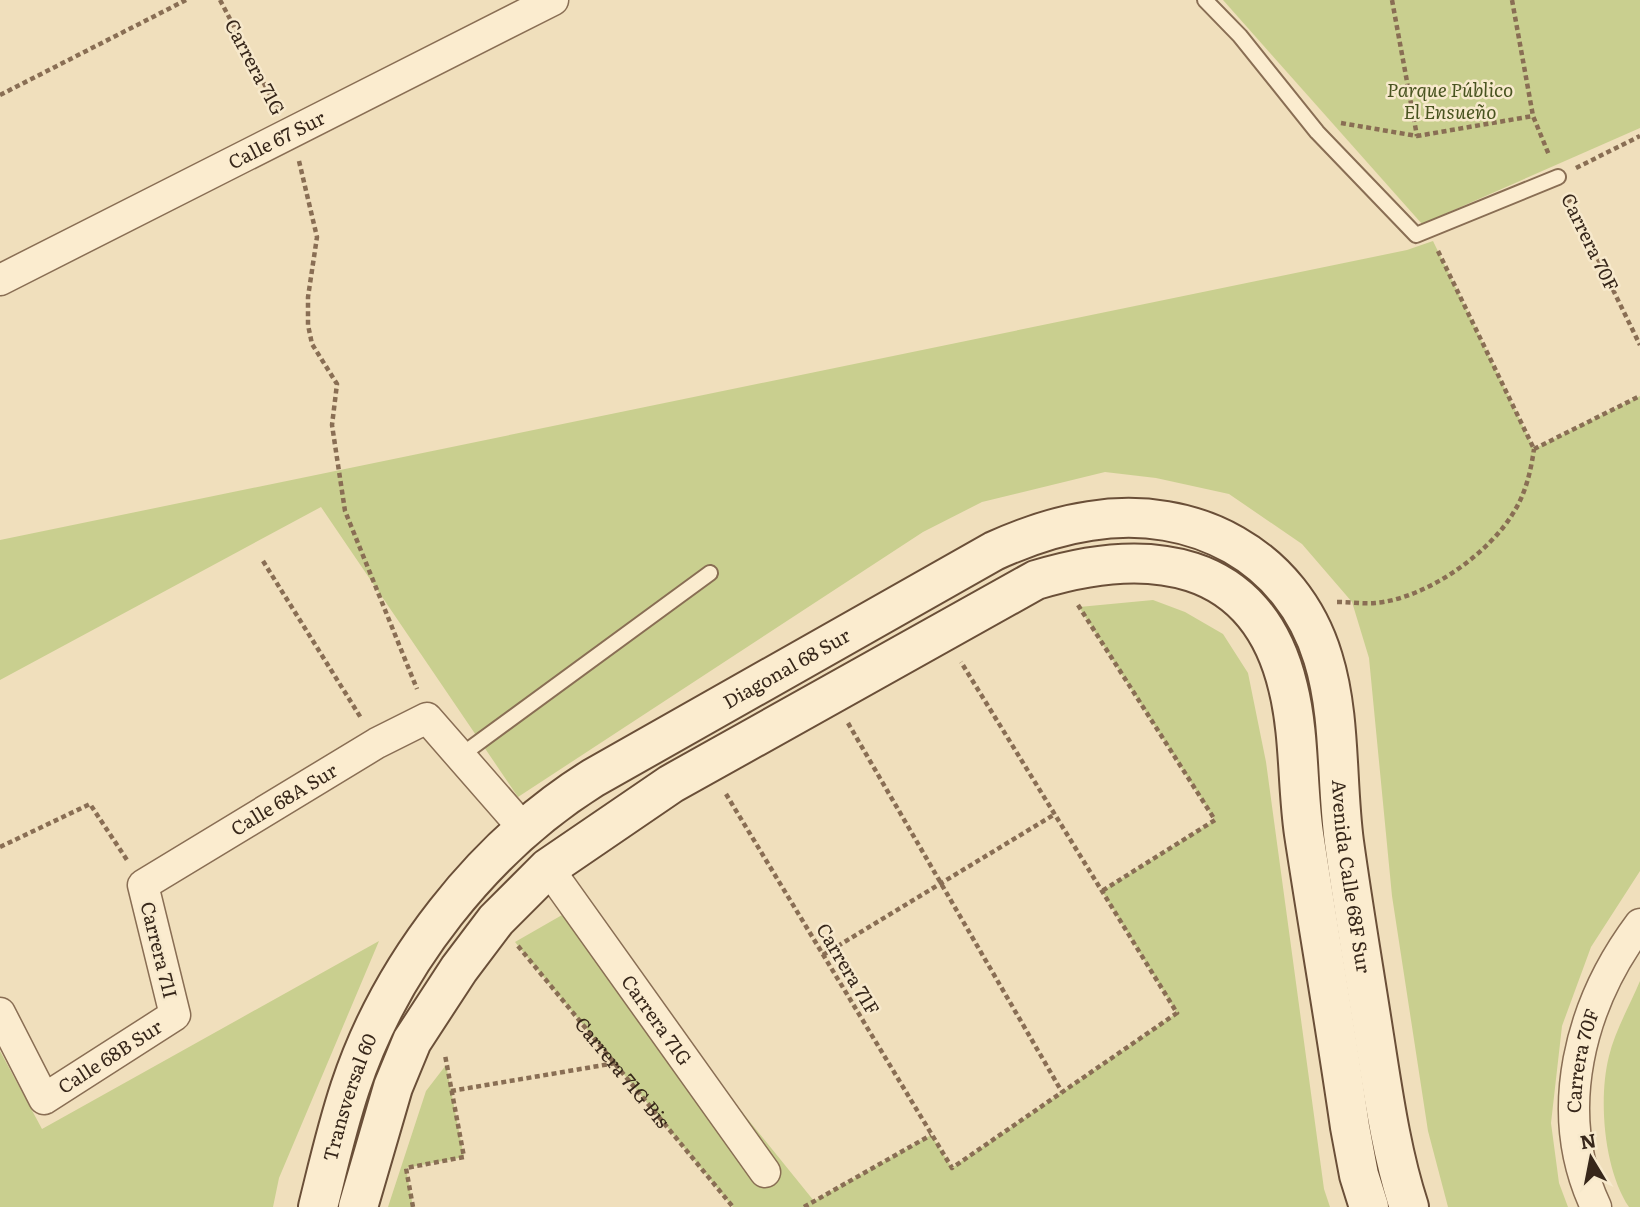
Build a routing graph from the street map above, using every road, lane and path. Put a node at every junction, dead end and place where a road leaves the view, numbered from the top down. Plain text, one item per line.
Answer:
1 (186, 0) edge
2 (220, 0) edge
3 (553, 0) edge
4 (1205, 0) edge
5 (1392, 0) edge
6 (1512, 0) edge
7 (0, 95) edge
8 (1533, 116) junction
9 (1305, 117) junction
10 (290, 133) junction
11 (1417, 136) junction
12 (1558, 177) junction
13 (1433, 241) dead end
14 (0, 280) edge
15 (1640, 345) edge
16 (1640, 396) edge
17 (1534, 449) junction
18 (263, 561) dead end
19 (1262, 562) joint
20 (710, 573) dead end
21 (1072, 595) dead end
22 (1297, 601) junction
23 (955, 653) dead end
24 (427, 718) junction
25 (846, 720) dead end
26 (377, 743) junction
27 (460, 756) junction
28 (720, 784) dead end
29 (1055, 814) junction
30 (524, 829) junction
31 (0, 846) edge
32 (548, 869) junction
33 (941, 883) junction
34 (143, 885) junction
35 (1102, 891) junction
36 (1640, 924) edge
37 (511, 938) dead end
38 (823, 955) junction
39 (392, 992) joint
40 (0, 1013) edge
41 (175, 1015) joint
42 (617, 1063) junction
43 (446, 1065) dead end
44 (452, 1091) junction
45 (1062, 1092) junction
46 (932, 1135) junction
47 (765, 1172) dead end
48 (318, 1207) edge
49 (358, 1207) edge
50 (413, 1207) edge
51 (733, 1207) edge
52 (804, 1207) edge
53 (1369, 1207) edge
54 (1409, 1207) edge
55 (1596, 1207) edge

1 - 7 path
2 - 10 path, Carrera 71G
3 - 10 street, Calle 67 Sur
4 - 9 lane
5 - 11 path
6 - 8 path, Carrera 70F
8 - 11 path
8 - 12 path, Carrera 70F
9 - 11 path
9 - 12 lane
10 - 14 street, Calle 67 Sur
10 - 24 path, Carrera 71G
12 - 15 path, Carrera 70F
13 - 17 path
16 - 17 path
17 - 22 path
18 - 26 path
19 - 22 street, Avenida Calle 68F Sur
19 - 30 street, Diagonal 68 Sur
20 - 27 lane
21 - 35 path
22 - 54 street, Avenida Calle 68F Sur
23 - 29 path
24 - 26 street, Calle 68A Sur
24 - 27 street
25 - 33 path
26 - 34 street, Calle 68A Sur
27 - 30 street
28 - 38 path, Carrera 71F
29 - 33 path
29 - 35 path
30 - 39 street, Diagonal 68 Sur
31 - 34 path
32 - 47 street, Carrera 71G
32 - 49 street, Transversal 60
32 - 53 street, Avenida Calle 68F Sur
33 - 38 path
33 - 45 path
34 - 41 street, Carrera 71I
35 - 45 path
36 - 55 street, Carrera 70F
37 - 42 path, Carrera 71G Bis
38 - 46 path, Carrera 71F
39 - 48 street, Transversal 60
40 - 41 street, Calle 68B Sur
42 - 44 path
42 - 51 path, Carrera 71G Bis
43 - 44 path
44 - 50 path
45 - 46 path, Carrera 71F
46 - 52 path

